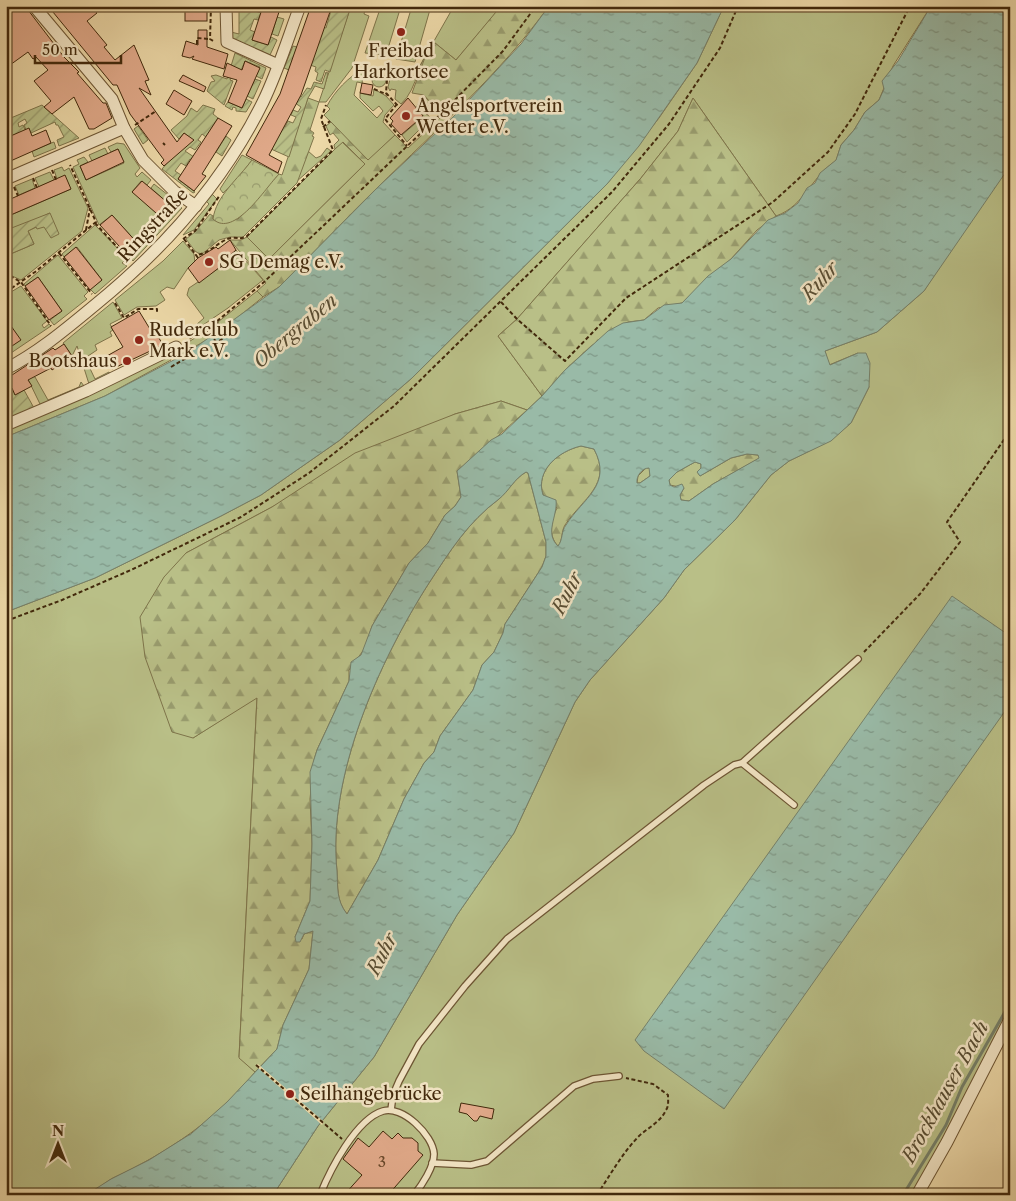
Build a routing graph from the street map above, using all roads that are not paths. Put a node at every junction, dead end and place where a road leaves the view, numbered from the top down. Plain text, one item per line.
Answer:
1 (34, 6) edge
2 (226, 6) edge
3 (300, 6) edge
4 (278, 65) junction
5 (125, 130) junction
6 (6, 179) edge
7 (196, 206) junction
8 (176, 346) road end
9 (6, 369) edge
10 (6, 425) edge
11 (858, 659) road end
12 (742, 763) junction
13 (794, 806) dead end
14 (1010, 1019) edge
15 (619, 1076) road end
16 (390, 1110) junction
17 (432, 1163) junction
18 (320, 1195) edge
19 (414, 1195) edge
20 (917, 1195) edge

1 - 5 street
2 - 4 street
3 - 4 street, Ringstraße
4 - 7 street, Ringstraße
5 - 6 street
5 - 7 street
7 - 9 street, Ringstraße
8 - 10 street
11 - 12 lane
12 - 13 lane
12 - 16 lane
14 - 20 street
15 - 17 lane
16 - 17 lane
16 - 18 lane
17 - 19 lane

